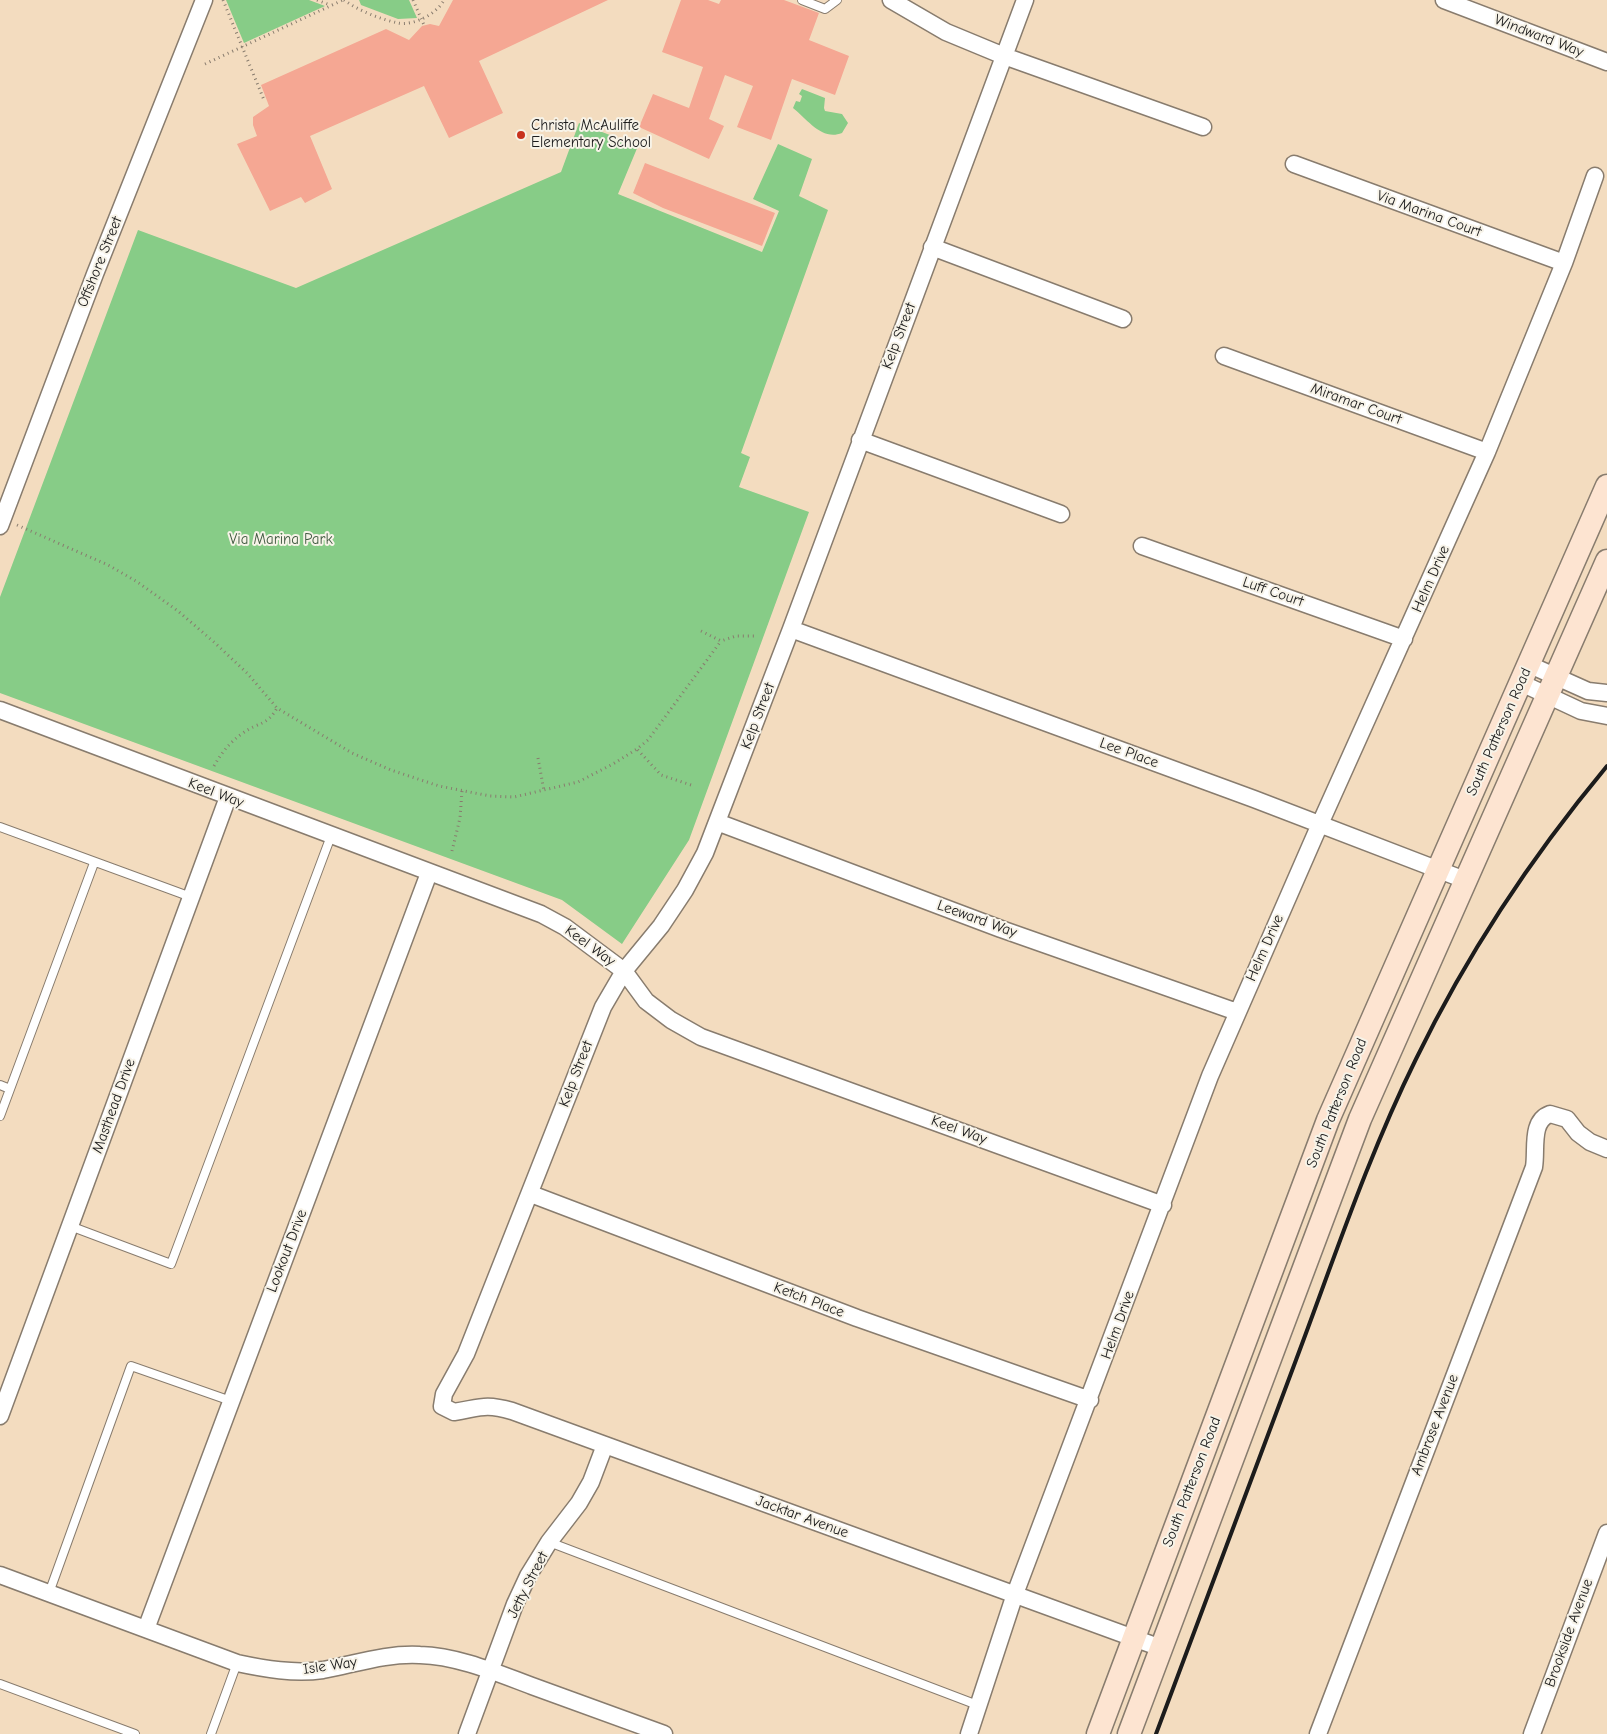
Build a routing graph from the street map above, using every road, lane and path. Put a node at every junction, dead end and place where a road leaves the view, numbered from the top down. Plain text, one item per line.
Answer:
1 (204, 0) edge
2 (222, 0) edge
3 (317, 0) edge
4 (344, 0) edge
5 (413, 0) edge
6 (444, 0) edge
7 (802, 0) edge
8 (837, 0) edge
9 (891, 0) edge
10 (1025, 0) edge
11 (1444, 0) edge
12 (331, 6) junction
13 (421, 18) junction
14 (424, 25) dead end
15 (242, 47) junction
16 (1004, 56) junction
17 (1607, 62) edge
18 (205, 64) dead end
19 (264, 100) dead end
20 (1203, 127) dead end
21 (1294, 164) dead end
22 (1595, 176) dead end
23 (932, 247) junction
24 (1564, 263) junction
25 (1123, 319) dead end
26 (1224, 356) dead end
27 (860, 440) junction
28 (1488, 452) junction
29 (1607, 486) edge
30 (1061, 514) dead end
31 (17, 525) dead end
32 (0, 526) edge
33 (1142, 546) dead end
34 (1607, 561) edge
35 (791, 629) junction
36 (701, 631) dead end
37 (754, 636) dead end
38 (1404, 639) junction
39 (721, 641) junction
40 (1526, 674) junction
41 (1552, 686) junction
42 (1607, 693) edge
43 (277, 708) junction
44 (0, 710) edge
45 (1607, 716) edge
46 (637, 749) junction
47 (538, 758) dead end
48 (214, 766) dead end
49 (691, 786) dead end
50 (462, 791) junction
51 (544, 791) junction
52 (228, 798) junction
53 (718, 822) junction
54 (1320, 824) junction
55 (0, 827) edge
56 (331, 836) junction
57 (452, 851) dead end
58 (94, 863) junction
59 (1438, 870) junction
60 (429, 873) junction
61 (1465, 880) junction
62 (191, 897) junction
63 (624, 971) junction
64 (1237, 1012) junction
65 (0, 1085) edge
66 (10, 1089) junction
67 (0, 1116) edge
68 (1607, 1149) edge
69 (531, 1194) junction
70 (1163, 1204) junction
71 (70, 1226) junction
72 (1090, 1400) junction
73 (231, 1401) junction
74 (442, 1406) joint
75 (0, 1416) edge
76 (605, 1445) junction
77 (1607, 1533) edge
78 (549, 1542) junction
79 (0, 1575) edge
80 (49, 1593) junction
81 (1015, 1594) junction
82 (146, 1629) junction
83 (1134, 1638) junction
84 (1161, 1648) junction
85 (237, 1663) junction
86 (491, 1671) junction
87 (0, 1684) edge
88 (980, 1706) junction
89 (134, 1734) edge
90 (211, 1734) edge
91 (467, 1734) edge
92 (664, 1734) edge
93 (969, 1734) edge
94 (1098, 1734) edge
95 (1129, 1734) edge
96 (1318, 1734) edge
97 (1532, 1734) edge

1 - 32 street, Offshore Street
2 - 15 path
3 - 12 path
4 - 12 path
4 - 13 path
5 - 13 path
6 - 13 path
7 - 8 lane
9 - 16 street
10 - 16 street, Kelp Street
11 - 17 street, Windward Way
12 - 15 path
13 - 14 path
15 - 18 path
15 - 19 path
16 - 20 street
16 - 23 street, Kelp Street
21 - 24 street, Via Marina Court
22 - 24 street, Helm Drive
23 - 25 street
23 - 27 street, Kelp Street
24 - 28 street, Helm Drive
26 - 28 street, Miramar Court
27 - 30 street
27 - 35 street, Kelp Street
28 - 38 street, Helm Drive
29 - 40 street, South Patterson Road
31 - 43 path
33 - 38 street, Luff Court
34 - 41 street, South Patterson Road
35 - 53 street, Kelp Street
35 - 54 street, Lee Place
36 - 39 path
37 - 39 path
38 - 54 street, Helm Drive
39 - 46 path
40 - 41 street
40 - 59 street, South Patterson Road
41 - 42 street
41 - 45 street
41 - 61 street, South Patterson Road
43 - 48 path
43 - 50 path
44 - 52 street, Keel Way
46 - 49 path
46 - 51 path
47 - 51 path
50 - 51 path
50 - 57 path
52 - 56 street, Keel Way
52 - 62 street, Masthead Drive
53 - 63 street, Kelp Street
53 - 64 street, Leeward Way
54 - 59 street, Lee Place
54 - 64 street, Helm Drive
55 - 58 lane
56 - 60 street, Keel Way
56 - 71 lane
58 - 62 lane
58 - 66 lane
59 - 61 street, Lee Place
59 - 83 street, South Patterson Road
60 - 63 street, Keel Way
60 - 73 street, Lookout Drive
61 - 84 street, South Patterson Road
62 - 71 street, Masthead Drive
63 - 69 street, Kelp Street
63 - 70 street, Keel Way
64 - 70 street, Helm Drive
65 - 66 lane
66 - 67 lane
68 - 96 street, Ambrose Avenue
69 - 72 street, Ketch Place
69 - 74 street, Kelp Street
70 - 72 street, Helm Drive
71 - 75 street, Masthead Drive
72 - 81 street, Helm Drive
73 - 80 lane
73 - 82 street, Lookout Drive
74 - 76 street, Jacktar Avenue
76 - 78 street, Jetty Street
76 - 81 street, Jacktar Avenue
77 - 97 street, Brookside Avenue
78 - 86 street, Jetty Street
78 - 88 lane
79 - 80 street, Isle Way
80 - 82 street, Isle Way
81 - 83 street, Jacktar Avenue
81 - 88 street, Helm Drive
82 - 85 street, Isle Way
83 - 84 street, Jacktar Avenue
83 - 94 street, South Patterson Road
84 - 95 street, South Patterson Road
85 - 86 street, Isle Way
85 - 90 lane
86 - 91 street, Jetty Street
86 - 92 street, Isle Way
87 - 89 lane
88 - 93 street, Helm Drive

